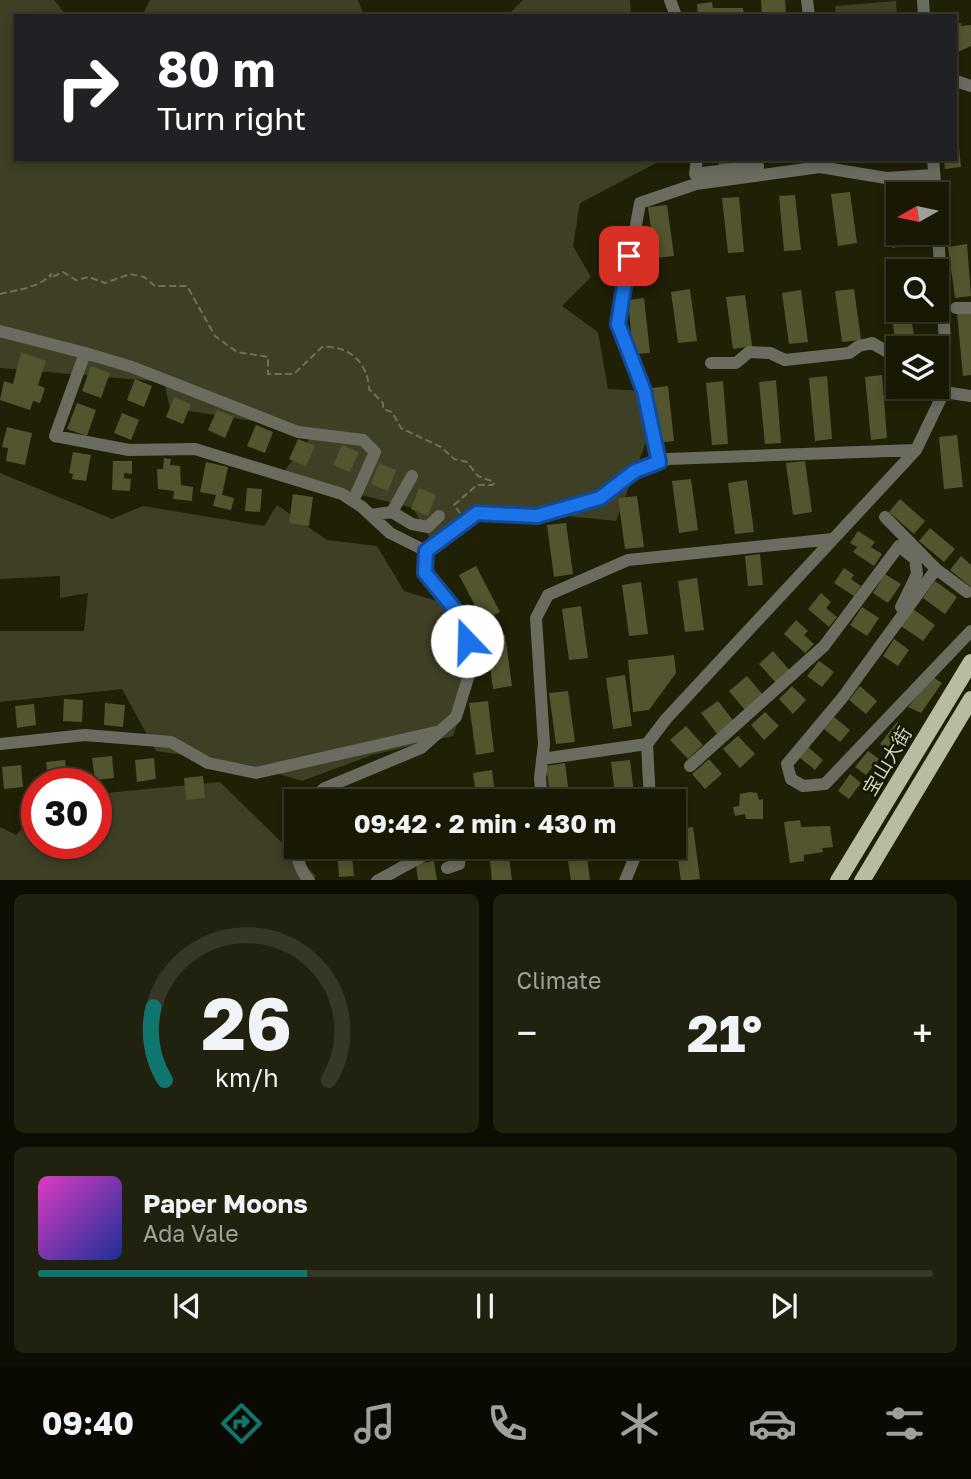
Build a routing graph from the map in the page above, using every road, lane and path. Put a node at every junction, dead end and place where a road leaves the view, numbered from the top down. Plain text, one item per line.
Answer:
1 (697, 161) edge
2 (933, 161) edge
3 (758, 166) dead end
4 (934, 175) junction
5 (935, 182) edge
6 (939, 245) edge
7 (0, 294) edge
8 (957, 308) dead end
9 (971, 308) edge
10 (0, 331) edge
11 (945, 336) edge
12 (886, 351) edge
13 (86, 354) junction
14 (711, 363) dead end
15 (949, 388) edge
16 (971, 396) edge
17 (937, 399) edge
18 (916, 450) junction
19 (659, 462) junction
20 (412, 476) dead end
21 (353, 501) junction
22 (391, 512) junction
23 (372, 515) junction
24 (439, 516) dead end
25 (885, 517) dead end
26 (465, 520) junction
27 (833, 539) junction
28 (426, 551) junction
29 (936, 569) junction
30 (967, 592) dead end
31 (971, 631) edge
32 (888, 636) junction
33 (971, 662) edge
34 (971, 699) edge
35 (440, 731) junction
36 (0, 744) edge
37 (647, 744) junction
38 (542, 759) junction
39 (690, 766) dead end
40 (323, 789) edge
41 (542, 789) edge
42 (649, 789) edge
43 (298, 859) edge
44 (416, 859) edge
45 (460, 859) edge
46 (634, 859) edge
47 (447, 868) dead end
48 (309, 880) edge
49 (377, 880) edge
50 (625, 880) edge
51 (838, 880) edge
52 (862, 880) edge

1 - 3 street
2 - 4 street
4 - 5 street
4 - 19 street
6 - 11 street
7 - 26 path
8 - 9 street
10 - 13 street
12 - 14 street
13 - 21 street
13 - 21 street
15 - 16 street
17 - 18 street
18 - 19 street
18 - 27 street
19 - 26 street
20 - 22 street
21 - 23 street
22 - 23 street
22 - 24 street
23 - 28 street
25 - 29 street
26 - 28 street
27 - 37 street
27 - 38 street
28 - 35 street
29 - 30 street
29 - 32 street
31 - 32 street
32 - 39 street
33 - 51 main road, 宝山大街
34 - 52 main road, 宝山大街
35 - 36 street
35 - 40 street
37 - 38 street
37 - 42 street
38 - 41 street
43 - 48 street
44 - 49 street
45 - 47 street
46 - 50 street

